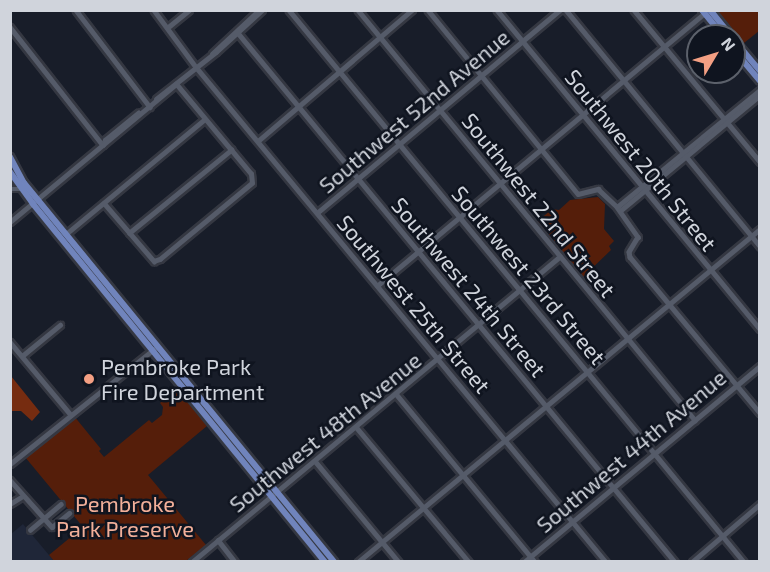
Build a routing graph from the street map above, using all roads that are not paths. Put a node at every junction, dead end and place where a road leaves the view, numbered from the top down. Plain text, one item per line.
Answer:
1 (76, 10) edge
2 (154, 10) edge
3 (189, 10) edge
4 (261, 10) edge
5 (289, 10) edge
6 (358, 10) edge
7 (412, 10) edge
8 (428, 10) edge
9 (497, 10) edge
10 (560, 10) edge
11 (566, 10) edge
12 (634, 10) edge
13 (705, 12) edge
14 (718, 24) edge
15 (10, 27) edge
16 (167, 28) junction
17 (238, 33) junction
18 (380, 37) junction
19 (522, 42) junction
20 (664, 47) junction
21 (212, 54) junction
22 (746, 56) edge
23 (746, 65) edge
24 (196, 67) junction
25 (339, 71) junction
26 (759, 71) edge
27 (481, 76) junction
28 (624, 81) junction
29 (759, 81) edge
30 (176, 84) junction
31 (759, 90) edge
32 (759, 95) edge
33 (149, 106) junction
34 (298, 106) junction
35 (440, 110) junction
36 (583, 115) junction
37 (723, 118) junction
38 (205, 119) junction
39 (728, 124) junction
40 (258, 141) junction
41 (399, 144) junction
42 (103, 145) junction
43 (542, 149) junction
44 (231, 150) junction
45 (685, 154) junction
46 (10, 157) edge
47 (759, 162) edge
48 (10, 172) edge
49 (358, 179) junction
50 (501, 184) junction
51 (643, 188) junction
52 (10, 189) edge
53 (21, 189) junction
54 (35, 202) junction
55 (104, 203) junction
56 (618, 209) junction
57 (317, 213) junction
58 (460, 217) junction
59 (10, 222) edge
60 (759, 229) edge
61 (129, 233) junction
62 (66, 234) junction
63 (751, 236) junction
64 (759, 246) edge
65 (418, 251) junction
66 (560, 257) junction
67 (710, 270) junction
68 (377, 286) junction
69 (520, 290) junction
70 (669, 304) junction
71 (478, 324) junction
72 (60, 325) dead end
73 (759, 329) edge
74 (628, 339) junction
75 (10, 342) edge
76 (155, 348) junction
77 (22, 356) junction
78 (439, 360) junction
79 (759, 366) edge
80 (587, 372) junction
81 (737, 385) junction
82 (194, 391) junction
83 (397, 395) junction
84 (195, 405) junction
85 (546, 406) junction
86 (759, 412) edge
87 (71, 415) junction
88 (695, 420) junction
89 (357, 428) junction
90 (505, 440) junction
91 (654, 454) junction
92 (315, 461) junction
93 (11, 463) edge
94 (464, 474) junction
95 (10, 480) edge
96 (614, 488) junction
97 (23, 495) junction
98 (274, 495) junction
99 (10, 504) edge
100 (61, 504) dead end
101 (759, 504) edge
102 (423, 507) junction
103 (69, 513) dead end
104 (45, 518) junction
105 (573, 522) junction
106 (30, 530) dead end
107 (722, 536) junction
108 (218, 540) junction
109 (382, 542) junction
110 (531, 556) junction
111 (192, 561) edge
112 (235, 561) edge
113 (327, 561) edge
114 (334, 561) edge
115 (358, 561) edge
116 (399, 561) edge
117 (469, 561) edge
118 (524, 561) edge
119 (535, 561) edge
120 (606, 561) edge
121 (675, 561) edge
122 (692, 561) edge
123 (744, 561) edge

1 - 33 street
2 - 16 street, Southwest 25th Street
3 - 16 street
4 - 17 street
4 - 21 street
5 - 25 street, Southwest 23rd Street
6 - 18 street, Southwest 22nd Street
7 - 18 street
8 - 27 street
9 - 19 street, Southwest 20th Street
10 - 19 street, Southwest 52nd Avenue
11 - 28 street
12 - 20 street
13 - 14 main road
13 - 20 street
15 - 42 street
16 - 24 street, Southwest 25th Street
17 - 21 street
17 - 34 street, Southwest 24th Street
18 - 25 street
18 - 35 street, Southwest 22nd Street
19 - 27 street, Southwest 52nd Avenue
19 - 36 street, Southwest 20th Street
20 - 28 street
20 - 37 street
21 - 24 street
22 - 26 main road
23 - 29 main road
24 - 30 street
24 - 40 street, Southwest 25th Street
25 - 34 street
25 - 41 street, Southwest 23rd Street
27 - 35 street, Southwest 52nd Avenue
27 - 43 street
28 - 36 street
28 - 45 street
30 - 33 street
30 - 38 street
31 - 37 street
32 - 39 street
33 - 42 street
34 - 40 street
34 - 49 street, Southwest 24th Street
35 - 41 street, Southwest 52nd Avenue
35 - 50 street, Southwest 22nd Street
36 - 43 street
36 - 51 street, Southwest 20th Street
37 - 39 street
37 - 45 street
38 - 44 street
38 - 55 street
39 - 45 street
39 - 47 street
40 - 57 street, Southwest 25th Street
41 - 49 street, Southwest 52nd Avenue
41 - 58 street, Southwest 23rd Street
42 - 54 street
43 - 50 street
43 - 56 street
44 - 61 street
44 - 61 street
45 - 51 street
45 - 63 street
46 - 54 main road
48 - 53 main road
49 - 57 street, Southwest 52nd Avenue
49 - 65 street, Southwest 24th Street
50 - 58 street
50 - 66 street, Southwest 22nd Street
51 - 56 street
51 - 67 street, Southwest 20th Street
52 - 53 street
53 - 54 main road
54 - 59 street
54 - 62 main road
54 - 76 main road
55 - 61 street
55 - 62 street
56 - 70 street
57 - 68 street, Southwest 25th Street
58 - 65 street
58 - 69 street, Southwest 23rd Street
60 - 63 street
62 - 76 main road
63 - 64 street
63 - 67 street
65 - 68 street
65 - 71 street, Southwest 24th Street
66 - 69 street, Southwest 48th Avenue
66 - 74 street, Southwest 22nd Street
67 - 70 street
67 - 73 street, Southwest 20th Street
68 - 78 street, Southwest 25th Street
69 - 71 street, Southwest 48th Avenue
69 - 80 street, Southwest 23rd Street
70 - 74 street
70 - 81 street
71 - 78 street, Southwest 48th Avenue
71 - 85 street, Southwest 24th Street
72 - 77 street
74 - 80 street
74 - 88 street, Southwest 22nd Street
75 - 77 street
76 - 82 main road
76 - 84 main road
76 - 87 street
77 - 87 street
78 - 83 street, Southwest 48th Avenue
78 - 90 street, Southwest 25th Street
79 - 81 street, Southwest 44th Avenue
80 - 85 street
80 - 91 street, Southwest 23rd Street
81 - 86 street
81 - 88 street, Southwest 44th Avenue
82 - 84 main road
82 - 98 main road
83 - 89 street, Southwest 48th Avenue
83 - 94 street
84 - 98 main road
85 - 90 street
85 - 96 street, Southwest 24th Street
87 - 93 street
88 - 91 street, Southwest 44th Avenue
89 - 92 street, Southwest 48th Avenue
89 - 102 street
90 - 94 street
90 - 105 street, Southwest 25th Street
91 - 96 street, Southwest 44th Avenue
91 - 107 street, Southwest 23rd Street
92 - 98 street, Southwest 48th Avenue
92 - 109 street
94 - 102 street
94 - 110 street
95 - 97 street
96 - 105 street, Southwest 44th Avenue
96 - 121 street, Southwest 24th Street
97 - 99 street
97 - 104 street
98 - 108 street, Southwest 48th Avenue
98 - 113 main road
98 - 114 main road
100 - 104 street
101 - 107 street
102 - 109 street
102 - 117 street
103 - 104 street
104 - 106 street
105 - 110 street, Southwest 44th Avenue
105 - 120 street, Southwest 25th Street
107 - 122 street
107 - 123 street, Southwest 23rd Street
108 - 111 street, Southwest 48th Avenue
108 - 112 street
109 - 115 street
109 - 116 street
110 - 118 street, Southwest 44th Avenue
110 - 119 street

